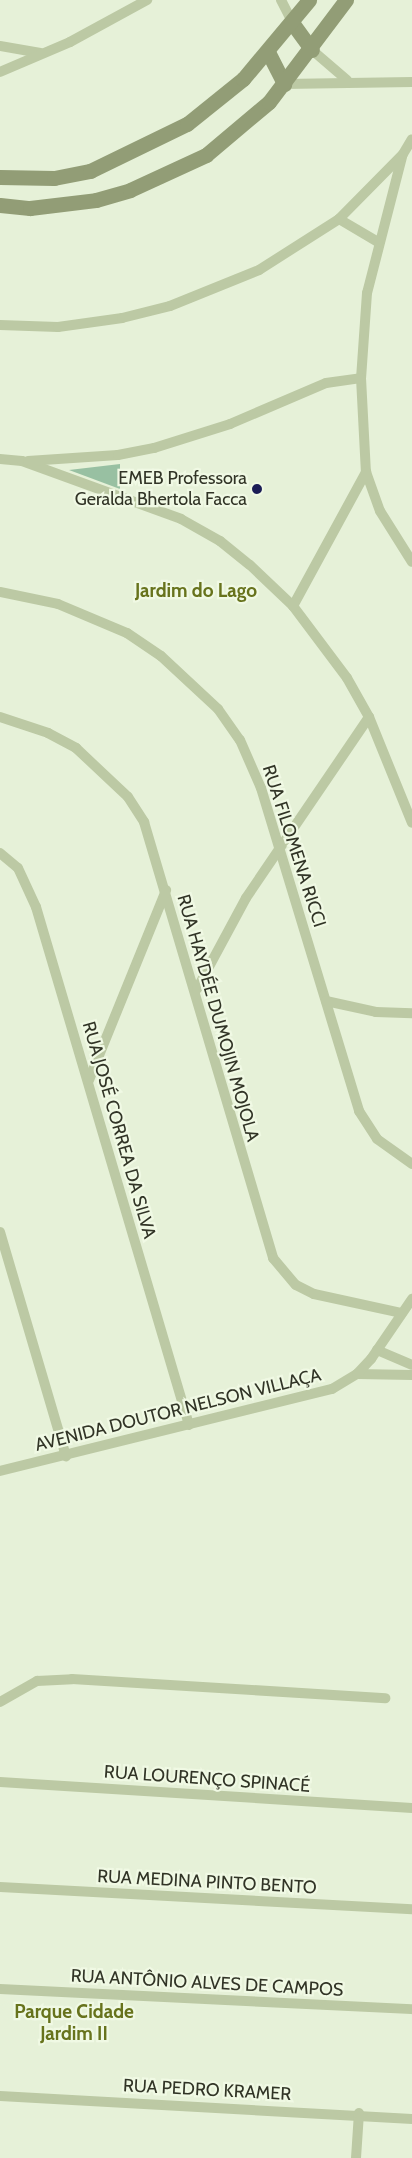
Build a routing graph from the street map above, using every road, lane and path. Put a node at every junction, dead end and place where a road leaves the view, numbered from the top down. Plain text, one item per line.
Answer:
1 (147, 0) edge
2 (281, 0) edge
3 (309, 0) edge
4 (346, 0) edge
5 (293, 24) junction
6 (0, 46) edge
7 (312, 50) junction
8 (268, 52) junction
9 (40, 53) junction
10 (0, 72) edge
11 (346, 80) junction
12 (412, 82) edge
13 (284, 84) junction
14 (412, 139) edge
15 (403, 154) junction
16 (0, 177) edge
17 (0, 205) edge
18 (339, 219) junction
19 (378, 242) junction
20 (0, 325) edge
21 (360, 378) junction
22 (0, 459) edge
23 (22, 462) junction
24 (366, 472) junction
25 (412, 562) edge
26 (0, 592) edge
27 (293, 606) junction
28 (369, 716) junction
29 (0, 717) edge
30 (412, 823) edge
31 (281, 849) junction
32 (0, 853) edge
33 (166, 890) junction
34 (196, 989) junction
35 (326, 1001) junction
36 (412, 1012) edge
37 (89, 1080) junction
38 (412, 1164) edge
39 (0, 1234) edge
40 (412, 1299) edge
41 (402, 1313) junction
42 (377, 1350) junction
43 (412, 1365) edge
44 (357, 1374) junction
45 (412, 1375) edge
46 (190, 1425) junction
47 (66, 1456) junction
48 (0, 1471) edge
49 (385, 1698) dead end
50 (0, 1702) edge
51 (0, 1782) edge
52 (412, 1808) edge
53 (0, 1887) edge
54 (412, 1909) edge
55 (0, 1990) edge
56 (412, 2009) edge
57 (0, 2096) edge
58 (358, 2113) junction
59 (412, 2119) edge
60 (356, 2158) edge

1 - 9 street
2 - 5 street
3 - 5 main road
4 - 7 main road
5 - 7 main road
5 - 8 main road
6 - 9 street
7 - 11 street
7 - 13 main road
8 - 13 main road
8 - 16 main road
9 - 10 street
11 - 12 street
11 - 13 street
13 - 17 main road
14 - 15 street
15 - 18 street
15 - 19 street
18 - 19 street
18 - 20 street
19 - 21 street
21 - 23 street
21 - 24 street
22 - 23 street
23 - 27 street
24 - 25 street
24 - 27 street
26 - 31 street, RUA FILOMENA RICCI
27 - 28 street
28 - 30 street
28 - 31 street
29 - 33 street, RUA HAYDÉE DUMOJIN MOJOLA
31 - 34 street
31 - 35 street, RUA FILOMENA RICCI
32 - 37 street, RUA JOSÉ CORREA DA SILVA
33 - 34 street, RUA HAYDÉE DUMOJIN MOJOLA
33 - 37 street
34 - 41 street, RUA HAYDÉE DUMOJIN MOJOLA
35 - 36 street
35 - 38 street, RUA FILOMENA RICCI
37 - 46 street, RUA JOSÉ CORREA DA SILVA
39 - 47 street
40 - 41 street, AVENIDA DOUTOR NELSON VILLAÇA
41 - 42 street, AVENIDA DOUTOR NELSON VILLAÇA
42 - 43 street
42 - 44 street, AVENIDA DOUTOR NELSON VILLAÇA
44 - 45 street
44 - 46 street, AVENIDA DOUTOR NELSON VILLAÇA
46 - 47 street, AVENIDA DOUTOR NELSON VILLAÇA
47 - 48 street, AVENIDA DOUTOR NELSON VILLAÇA
49 - 50 street
51 - 52 street, RUA LOURENÇO SPINACÉ
53 - 54 street, RUA MEDINA PINTO BENTO
55 - 56 street, RUA ANTÔNIO ALVES DE CAMPOS
57 - 58 street, RUA PEDRO KRAMER
58 - 59 street, RUA PEDRO KRAMER
58 - 60 street

